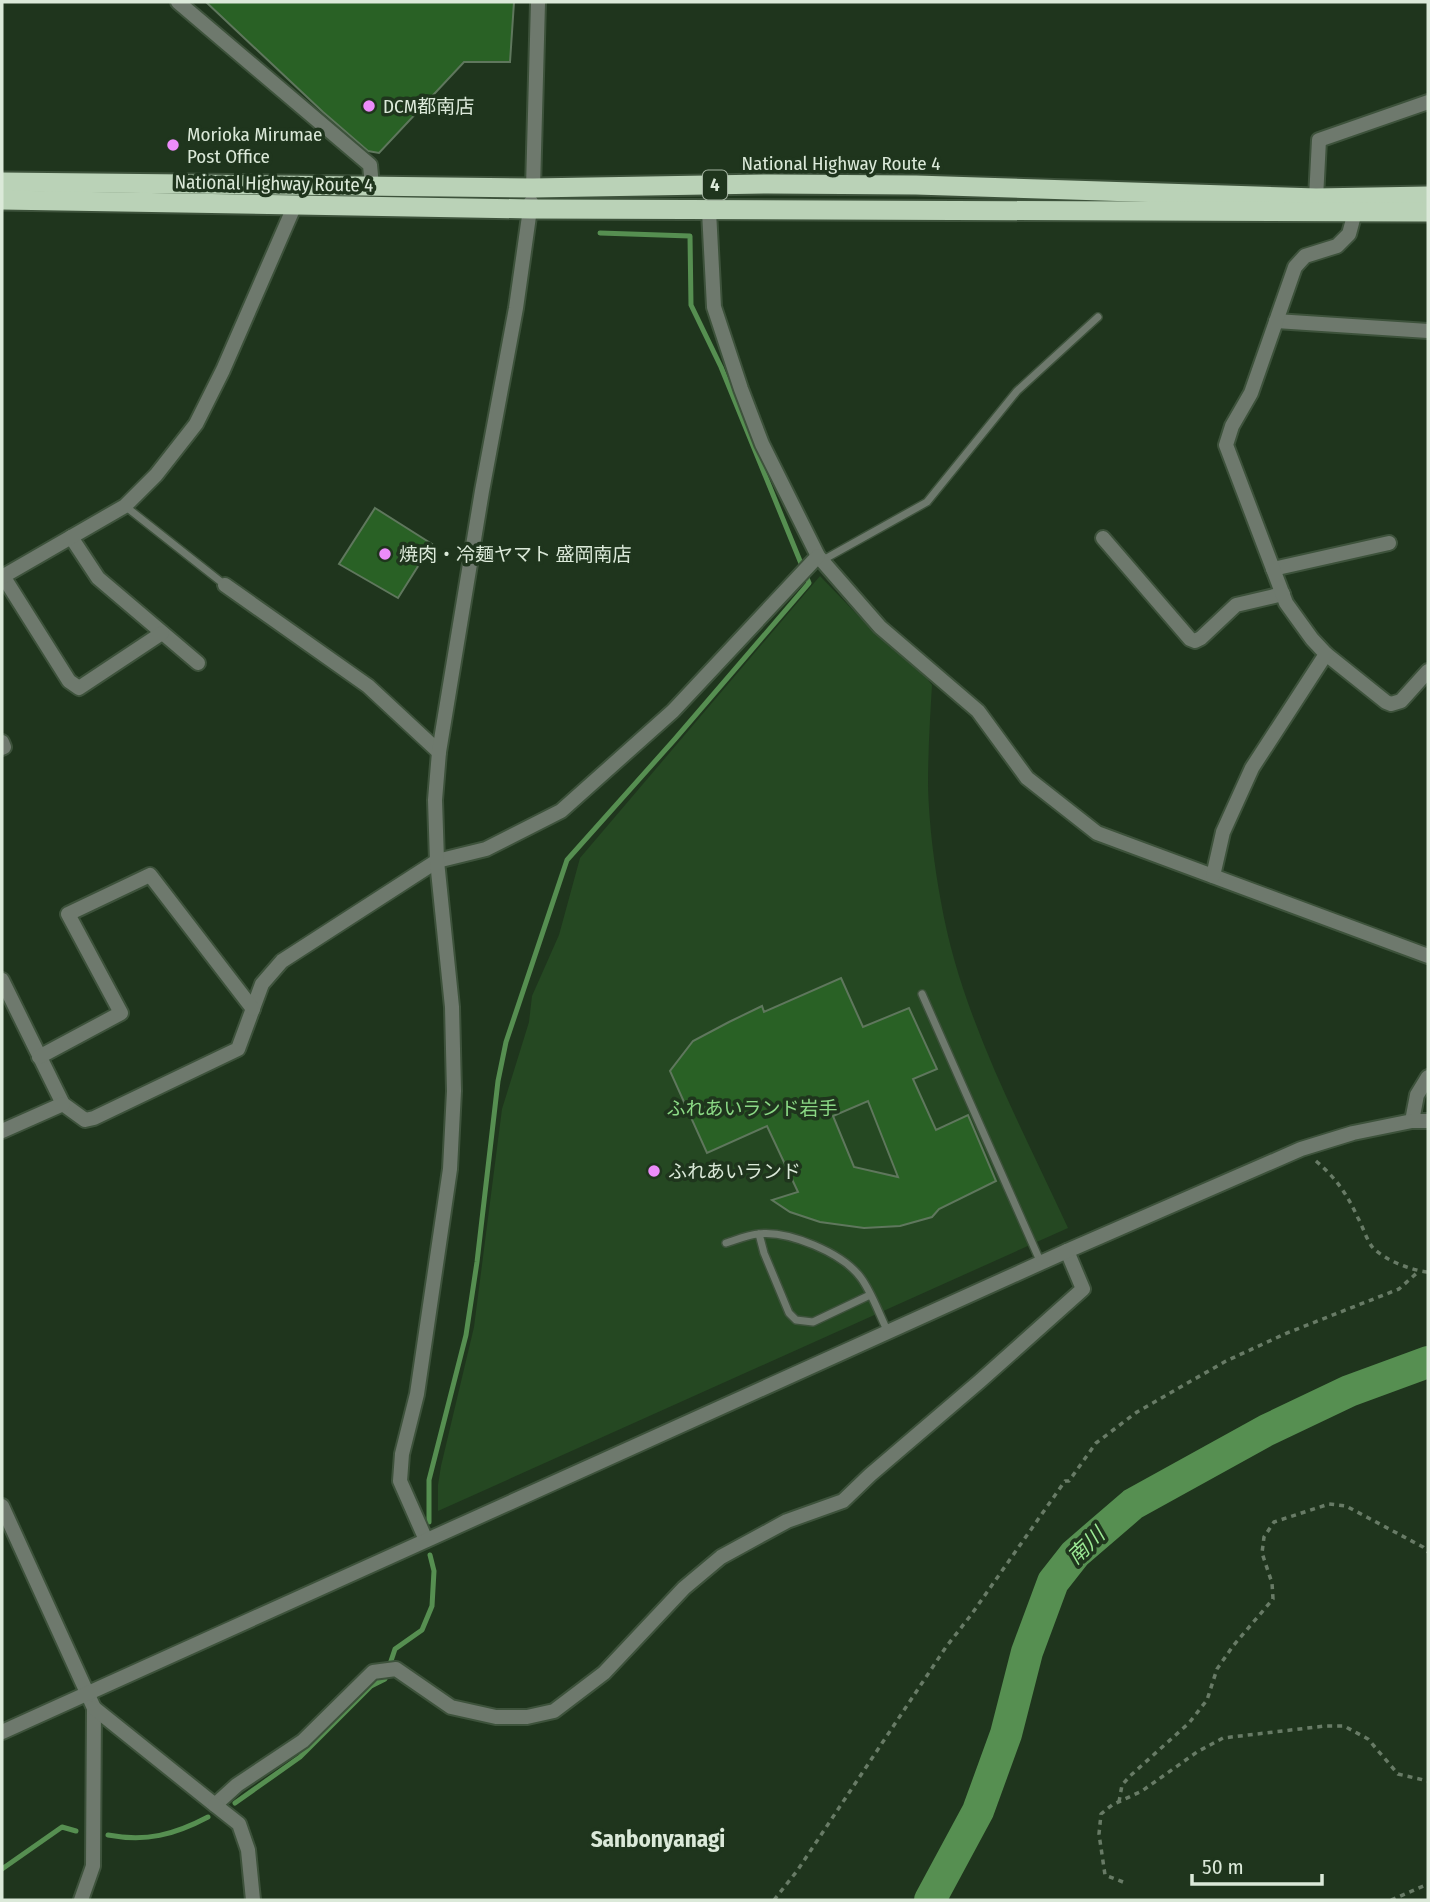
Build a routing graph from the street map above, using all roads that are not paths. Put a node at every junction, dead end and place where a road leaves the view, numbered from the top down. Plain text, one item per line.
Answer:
1 (178, 2) edge
2 (538, 2) edge
3 (1428, 102) edge
4 (2, 182) edge
5 (372, 186) junction
6 (533, 188) junction
7 (1428, 196) edge
8 (1316, 198) junction
9 (2, 200) edge
10 (294, 207) junction
11 (531, 209) junction
12 (709, 211) junction
13 (1355, 212) junction
14 (1428, 212) edge
15 (1098, 317) dead end
16 (1276, 321) junction
17 (1428, 331) edge
18 (125, 506) junction
19 (71, 537) junction
20 (1103, 538) dead end
21 (1389, 543) dead end
22 (818, 559) junction
23 (1273, 569) junction
24 (2, 577) edge
25 (225, 585) joint
26 (1283, 594) junction
27 (162, 633) junction
28 (1326, 654) junction
29 (198, 663) dead end
30 (1428, 671) edge
31 (2, 742) edge
32 (2, 748) edge
33 (439, 752) junction
34 (437, 861) junction
35 (1213, 876) junction
36 (1428, 956) edge
37 (2, 980) edge
38 (922, 994) dead end
39 (253, 1009) junction
40 (40, 1057) junction
41 (1428, 1077) edge
42 (63, 1104) junction
43 (1412, 1121) junction
44 (1428, 1121) edge
45 (2, 1131) edge
46 (760, 1234) junction
47 (726, 1243) dead end
48 (1067, 1251) junction
49 (1041, 1263) junction
50 (870, 1295) junction
51 (888, 1332) junction
52 (2, 1506) edge
53 (426, 1540) junction
54 (88, 1694) junction
55 (94, 1708) junction
56 (2, 1732) edge
57 (215, 1805) junction
58 (81, 1900) edge
59 (253, 1900) edge

1 - 5 street
2 - 6 street
3 - 8 street
4 - 5 highway, National Highway Route 4 / 4
5 - 6 highway, National Highway Route 4 / 4
6 - 8 highway, National Highway Route 4 / 4
6 - 11 street
7 - 8 highway, National Highway Route 4 / 4
9 - 10 highway, National Highway Route 4 / 4
10 - 11 highway, National Highway Route 4 / 4
10 - 18 street
11 - 12 highway, National Highway Route 4 / 4
11 - 33 street
12 - 13 highway, National Highway Route 4 / 4
12 - 22 street
13 - 14 highway, National Highway Route 4 / 4
13 - 16 street
15 - 22 lane
16 - 17 street
16 - 23 street
18 - 19 street
18 - 25 lane
19 - 24 street
19 - 27 street
20 - 26 street
21 - 23 street
22 - 34 street
22 - 35 street
23 - 26 street
24 - 27 street
25 - 33 street
26 - 28 street
27 - 29 street
28 - 30 street
28 - 35 street
31 - 32 street
33 - 34 street
34 - 39 street
34 - 53 street
35 - 36 street
37 - 40 street
38 - 49 lane
39 - 40 street
39 - 42 street
40 - 42 street
41 - 43 street
42 - 45 street
43 - 44 street
43 - 48 street
46 - 47 lane
46 - 50 lane
46 - 50 lane
48 - 49 street
48 - 57 street
49 - 51 street
50 - 51 lane
51 - 53 street
52 - 54 street
53 - 54 street
54 - 55 street
54 - 56 street
55 - 57 street
55 - 58 street
57 - 59 street

